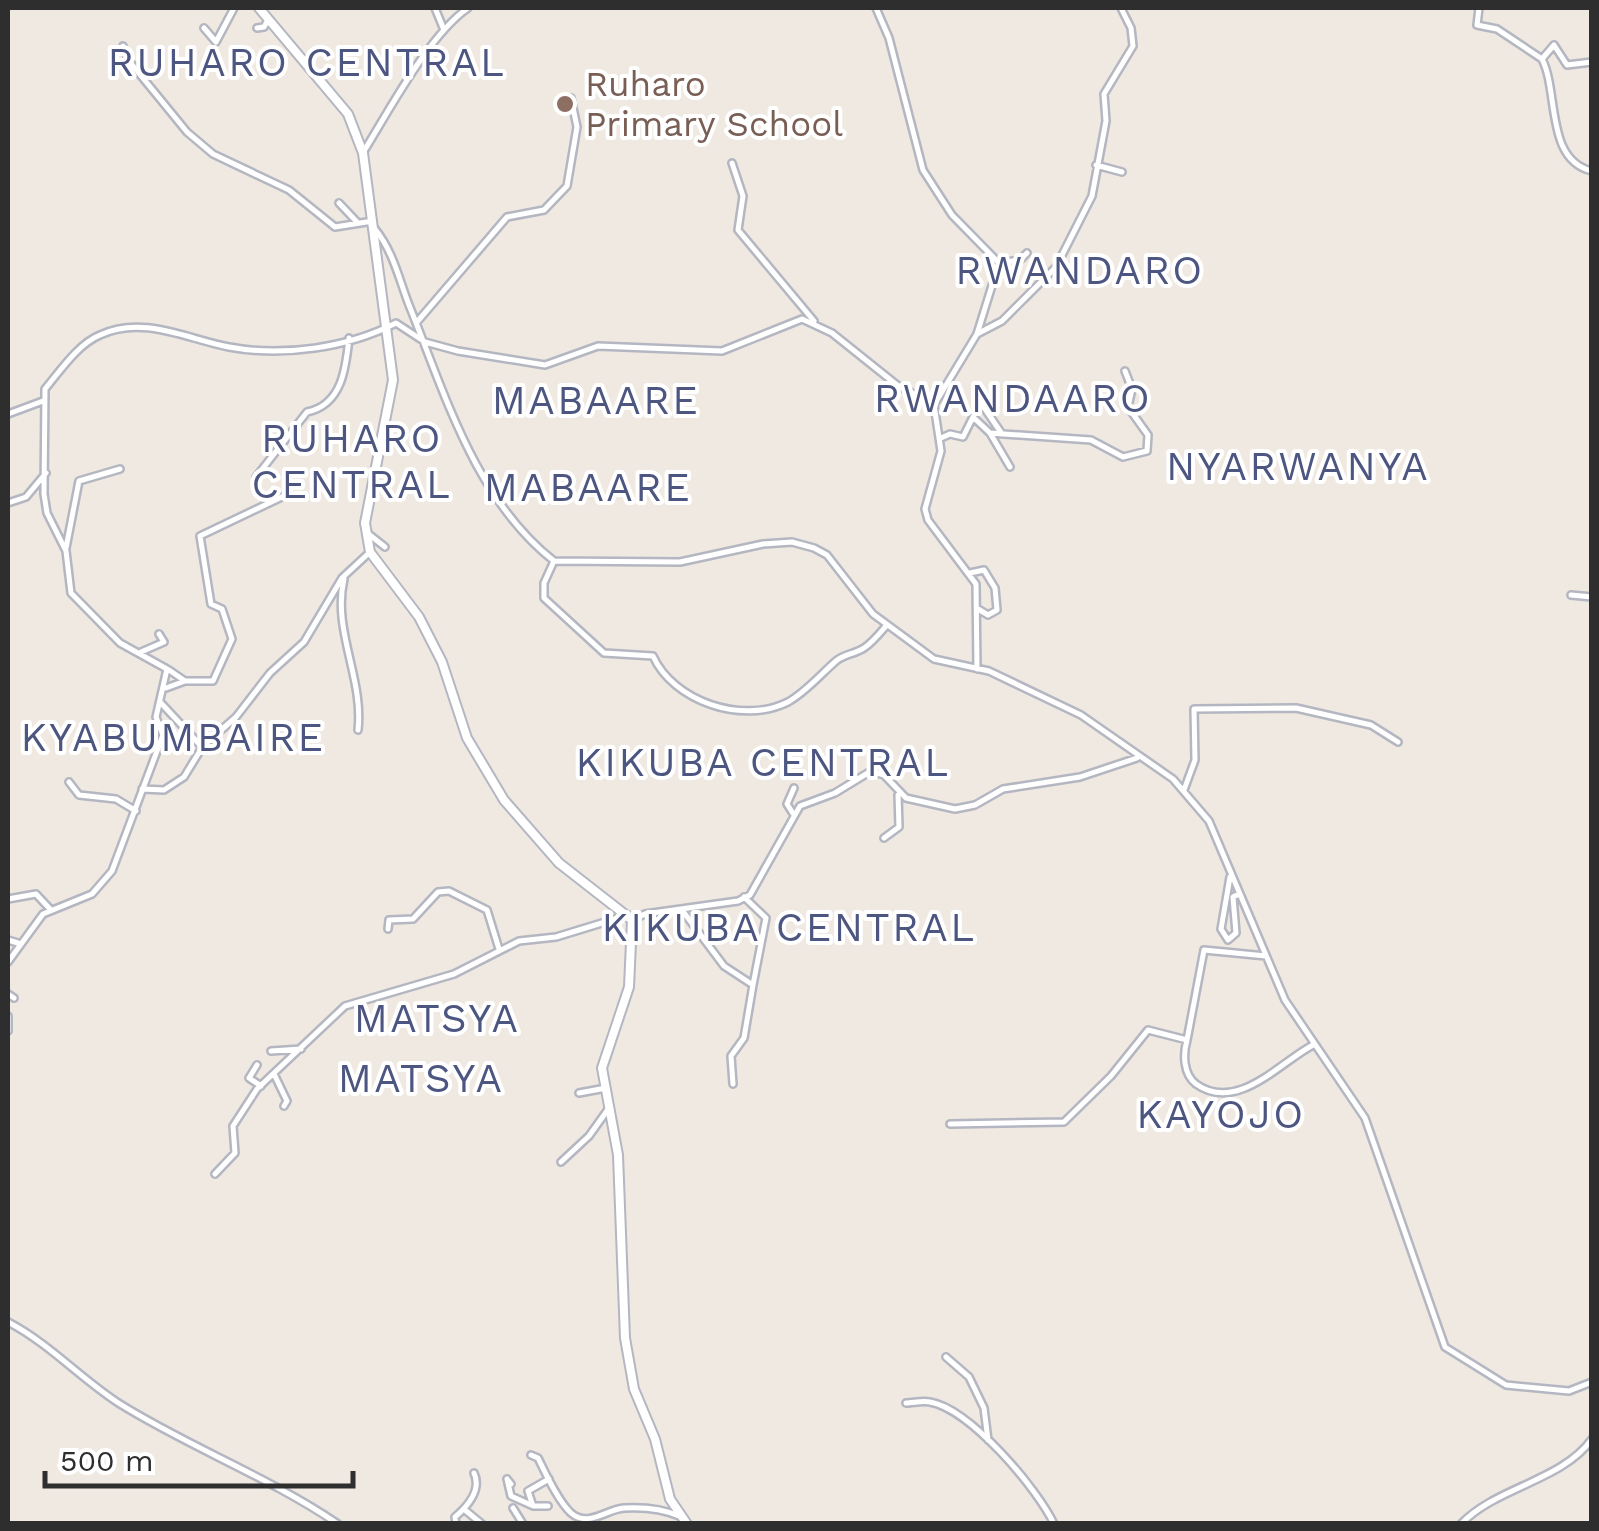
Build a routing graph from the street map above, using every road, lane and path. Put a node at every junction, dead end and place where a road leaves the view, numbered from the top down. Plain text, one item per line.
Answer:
1 (234, 8) edge
2 (259, 8) edge
3 (434, 8) edge
4 (468, 8) edge
5 (876, 8) edge
6 (1121, 8) edge
7 (1479, 8) edge
8 (269, 17) junction
9 (204, 28) dead end
10 (257, 28) dead end
11 (444, 30) junction
12 (123, 46) dead end
13 (1542, 59) junction
14 (1592, 62) edge
15 (571, 98) dead end
16 (363, 154) junction
17 (732, 163) dead end
18 (1096, 165) junction
19 (1592, 170) edge
20 (1122, 172) dead end
21 (339, 203) dead end
22 (357, 222) junction
23 (374, 225) junction
24 (1027, 253) dead end
25 (999, 263) junction
26 (814, 321) junction
27 (416, 322) junction
28 (387, 328) junction
29 (977, 334) junction
30 (349, 338) junction
31 (426, 342) junction
32 (1125, 371) dead end
33 (979, 400) dead end
34 (43, 401) junction
35 (934, 405) junction
36 (8, 414) edge
37 (990, 433) junction
38 (1002, 434) junction
39 (941, 438) junction
40 (1010, 468) dead end
41 (120, 470) dead end
42 (46, 473) junction
43 (256, 477) dead end
44 (286, 495) dead end
45 (8, 503) edge
46 (364, 530) junction
47 (386, 546) dead end
48 (66, 551) junction
49 (370, 552) junction
50 (554, 561) junction
51 (352, 569) junction
52 (970, 573) junction
53 (1571, 595) dead end
54 (1592, 597) edge
55 (978, 609) junction
56 (886, 626) junction
57 (159, 634) dead end
58 (138, 652) junction
59 (977, 668) junction
60 (167, 670) junction
61 (185, 680) junction
62 (166, 688) junction
63 (160, 704) junction
64 (358, 730) dead end
65 (1398, 742) dead end
66 (202, 748) junction
67 (1137, 758) junction
68 (70, 782) dead end
69 (794, 788) dead end
70 (141, 789) junction
71 (1184, 790) junction
72 (898, 792) junction
73 (136, 811) junction
74 (794, 815) junction
75 (884, 838) dead end
76 (1230, 874) junction
77 (1239, 894) junction
78 (744, 898) junction
79 (8, 899) edge
80 (50, 909) junction
81 (682, 910) junction
82 (630, 918) junction
83 (388, 929) dead end
84 (8, 940) edge
85 (18, 943) junction
86 (499, 949) junction
87 (1266, 956) junction
88 (8, 962) edge
89 (753, 985) junction
90 (8, 1016) edge
91 (8, 1031) edge
92 (1187, 1040) junction
93 (1313, 1045) junction
94 (301, 1049) junction
95 (271, 1051) dead end
96 (257, 1065) dead end
97 (274, 1074) junction
98 (733, 1084) dead end
99 (260, 1086) junction
100 (606, 1088) junction
101 (579, 1093) dead end
102 (611, 1105) junction
103 (284, 1106) dead end
104 (1044, 1114) dead end
105 (950, 1124) dead end
106 (1053, 1124) junction
107 (562, 1162) dead end
108 (215, 1174) dead end
109 (8, 1322) edge
110 (946, 1357) dead end
111 (1592, 1382) edge
112 (906, 1403) dead end
113 (988, 1440) junction
114 (1592, 1440) edge
115 (531, 1455) dead end
116 (474, 1473) dead end
117 (549, 1479) junction
118 (511, 1484) dead end
119 (533, 1506) junction
120 (548, 1506) dead end
121 (513, 1508) dead end
122 (465, 1510) junction
123 (680, 1516) junction
124 (338, 1524) edge
125 (456, 1524) edge
126 (482, 1524) edge
127 (522, 1524) edge
128 (687, 1524) edge
129 (1054, 1524) edge
130 (1461, 1524) edge

1 - 9 street
2 - 8 street
3 - 11 street
4 - 11 street
5 - 25 street
6 - 18 street
7 - 13 street
8 - 10 street
8 - 16 street
11 - 16 street
12 - 22 street
13 - 14 street
13 - 19 street
15 - 27 street
16 - 23 street
17 - 26 street
18 - 20 street
18 - 29 street
21 - 22 street
22 - 23 street
23 - 27 street
23 - 28 street
24 - 25 street
25 - 29 street
26 - 31 street
26 - 35 street
27 - 31 street
28 - 30 street
28 - 31 street
28 - 46 street
29 - 35 street
30 - 34 street
30 - 43 street
31 - 50 street
32 - 38 street
33 - 38 street
34 - 36 street
34 - 42 street
35 - 39 street
37 - 38 street
37 - 39 street
37 - 40 street
39 - 52 street
41 - 48 street
42 - 45 street
42 - 48 street
44 - 61 street
46 - 47 street
46 - 49 street
48 - 58 street
49 - 51 street
49 - 82 street
50 - 56 street
50 - 56 street
51 - 64 street
51 - 66 street
52 - 55 street
52 - 55 street
53 - 54 street
55 - 59 street
56 - 59 street
57 - 58 street
58 - 60 street
59 - 67 street
60 - 61 street
60 - 62 street
61 - 62 street
62 - 63 street
63 - 66 street
63 - 70 street
65 - 71 street
66 - 70 street
67 - 71 street
67 - 72 street
68 - 73 street
69 - 74 street
70 - 73 street
71 - 76 street
72 - 74 street
72 - 75 street
73 - 80 street
74 - 78 street
76 - 77 street
76 - 77 street
77 - 87 street
78 - 81 street
78 - 89 street
79 - 80 street
80 - 85 street
81 - 82 street
81 - 89 street
82 - 86 street
82 - 100 street
83 - 86 street
84 - 85 street
85 - 88 street
86 - 94 street
87 - 92 street
87 - 93 street
89 - 98 street
90 - 91 street
92 - 93 street
92 - 106 street
93 - 111 street
94 - 95 street
94 - 97 street
96 - 99 street
97 - 99 street
97 - 103 street
99 - 108 street
100 - 101 street
100 - 102 street
102 - 107 street
102 - 123 street
104 - 106 street
105 - 106 street
109 - 124 street
110 - 113 street
112 - 113 street
113 - 129 street
114 - 130 street
115 - 117 street
116 - 122 street
117 - 119 street
117 - 123 street
118 - 119 street
119 - 120 street
121 - 127 street
122 - 125 street
122 - 126 street
123 - 128 street

